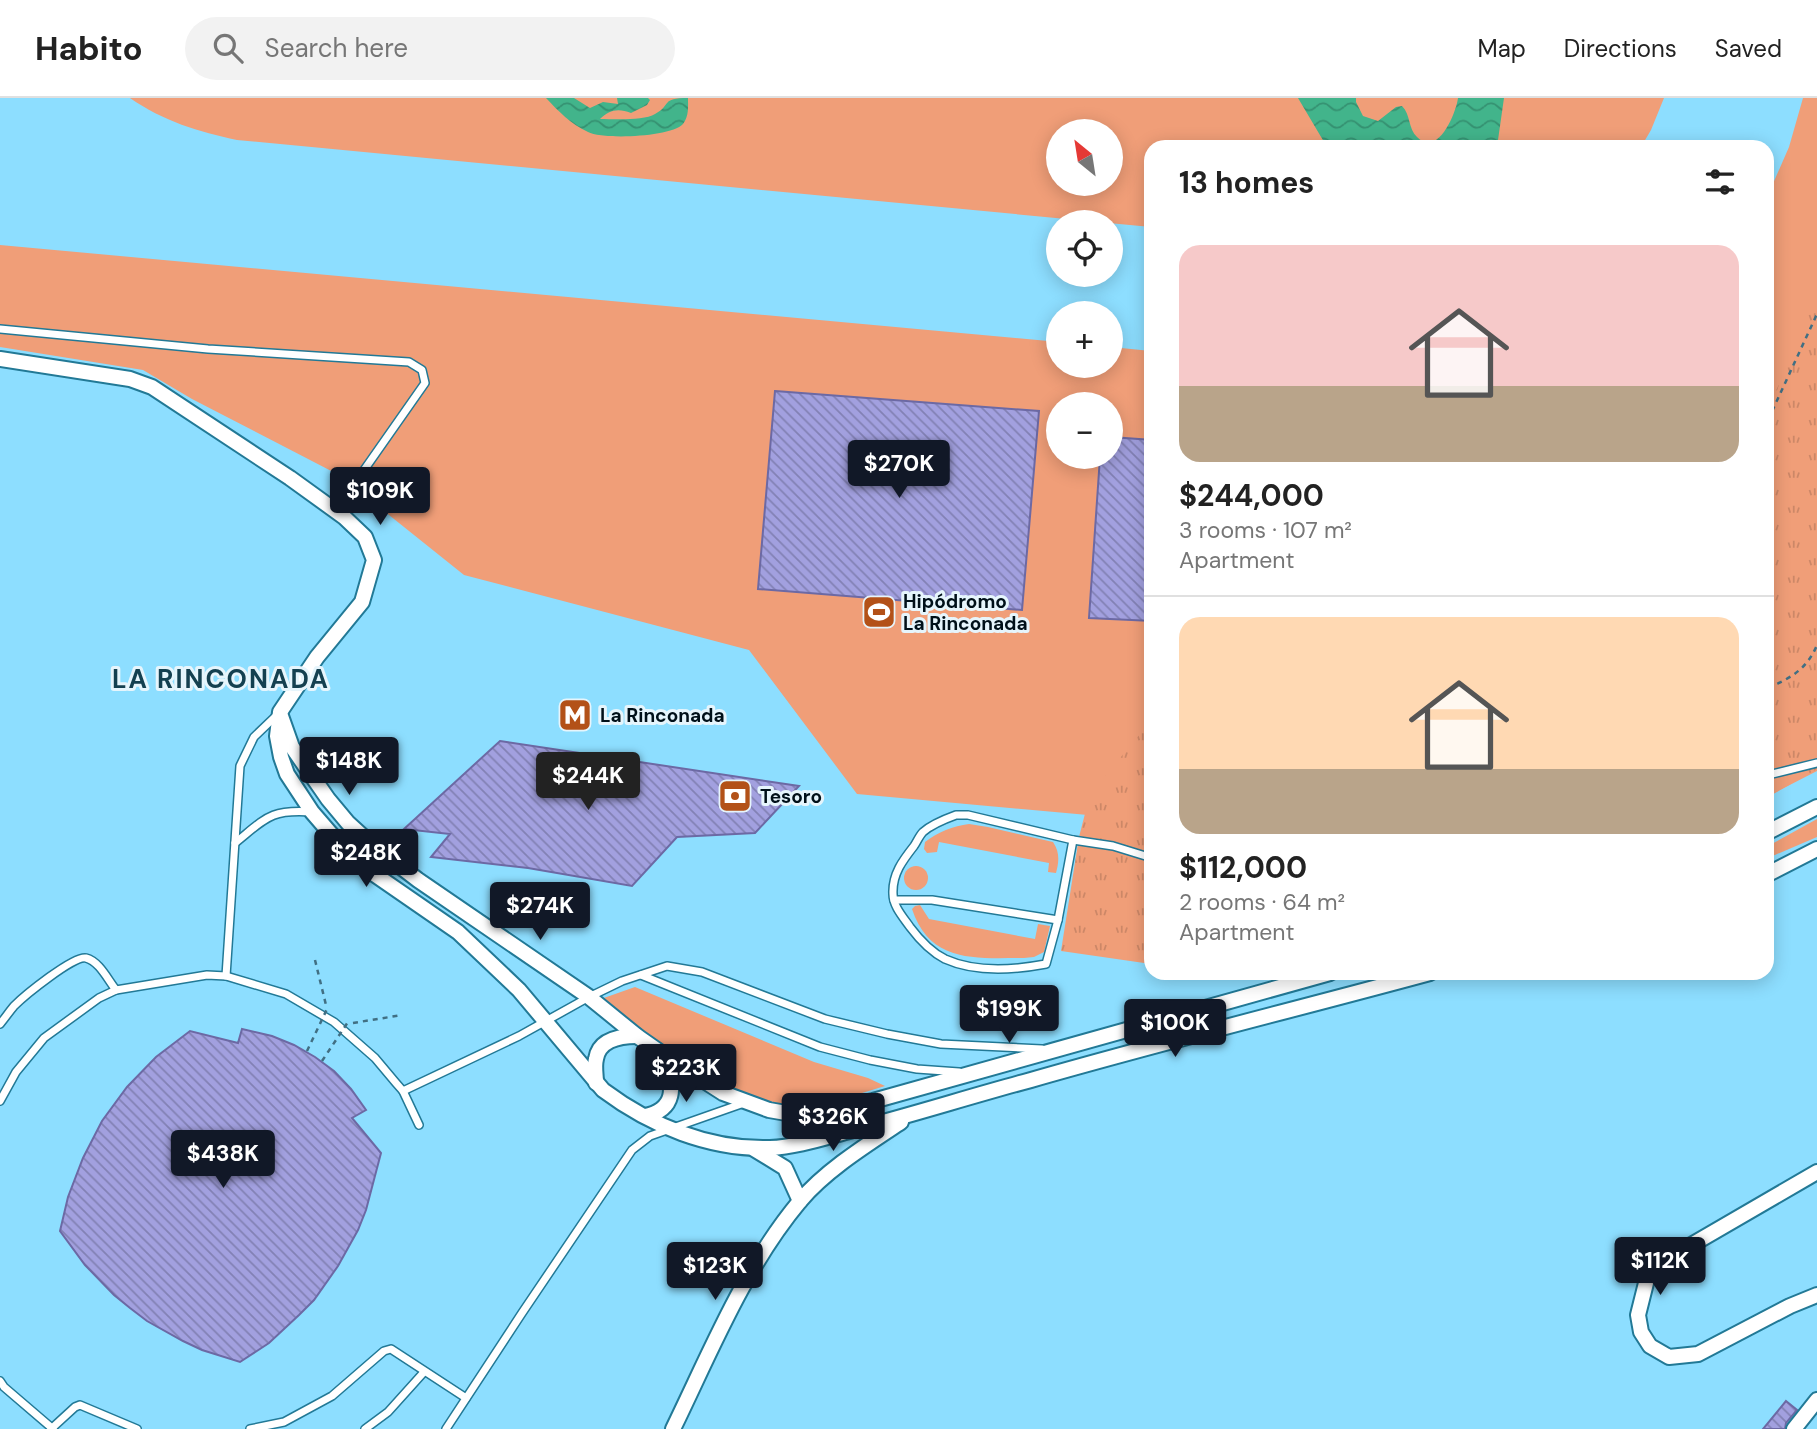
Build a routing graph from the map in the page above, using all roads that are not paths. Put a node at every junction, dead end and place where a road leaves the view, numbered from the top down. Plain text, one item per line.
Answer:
1 (0, 329) edge
2 (0, 359) edge
3 (336, 511) junction
4 (280, 712) junction
5 (1817, 763) edge
6 (1774, 774) edge
7 (1817, 807) edge
8 (312, 813) junction
9 (1774, 829) edge
10 (1073, 840) junction
11 (235, 843) junction
12 (1817, 849) edge
13 (1144, 856) edge
14 (1774, 871) edge
15 (894, 900) junction
16 (1058, 920) junction
17 (640, 975) junction
18 (226, 976) junction
19 (1305, 980) edge
20 (1404, 980) edge
21 (116, 990) junction
22 (589, 997) junction
23 (544, 1021) junction
24 (0, 1024) edge
25 (637, 1036) junction
26 (1057, 1050) junction
27 (667, 1057) junction
28 (970, 1073) junction
29 (596, 1083) junction
30 (402, 1091) junction
31 (0, 1101) edge
32 (745, 1103) junction
33 (911, 1115) junction
34 (645, 1116) junction
35 (419, 1125) dead end
36 (670, 1128) junction
37 (750, 1147) junction
38 (1817, 1172) edge
39 (800, 1200) junction
40 (1817, 1295) edge
41 (424, 1372) junction
42 (0, 1381) edge
43 (466, 1398) junction
44 (1817, 1400) edge
45 (285, 1426) edge
46 (52, 1429) edge
47 (137, 1429) edge
48 (250, 1429) edge
49 (365, 1429) edge
50 (446, 1429) edge
51 (673, 1429) edge
52 (1794, 1429) edge

1 - 3 lane
2 - 3 street
3 - 4 street
4 - 8 street
4 - 11 lane
4 - 22 street
5 - 6 lane
7 - 9 street
8 - 11 lane
8 - 23 street
10 - 13 lane
10 - 15 lane
10 - 16 lane
11 - 18 lane
12 - 14 street
15 - 16 lane
15 - 16 lane
17 - 22 lane
17 - 26 lane
17 - 28 lane
18 - 21 lane
18 - 30 lane
19 - 26 street
20 - 33 street
21 - 24 lane
21 - 31 lane
22 - 23 lane
22 - 25 street
23 - 29 street
23 - 30 lane
25 - 27 street
25 - 29 street
26 - 28 street
27 - 32 street
27 - 34 street
28 - 32 street
29 - 34 street
30 - 35 lane
32 - 36 lane
33 - 37 street
33 - 39 street
34 - 36 street
36 - 37 street
36 - 43 lane
37 - 39 street
38 - 40 street
39 - 51 street
41 - 43 lane
41 - 45 lane
41 - 49 lane
42 - 46 lane
43 - 50 lane
44 - 52 street
45 - 48 lane
46 - 47 lane

